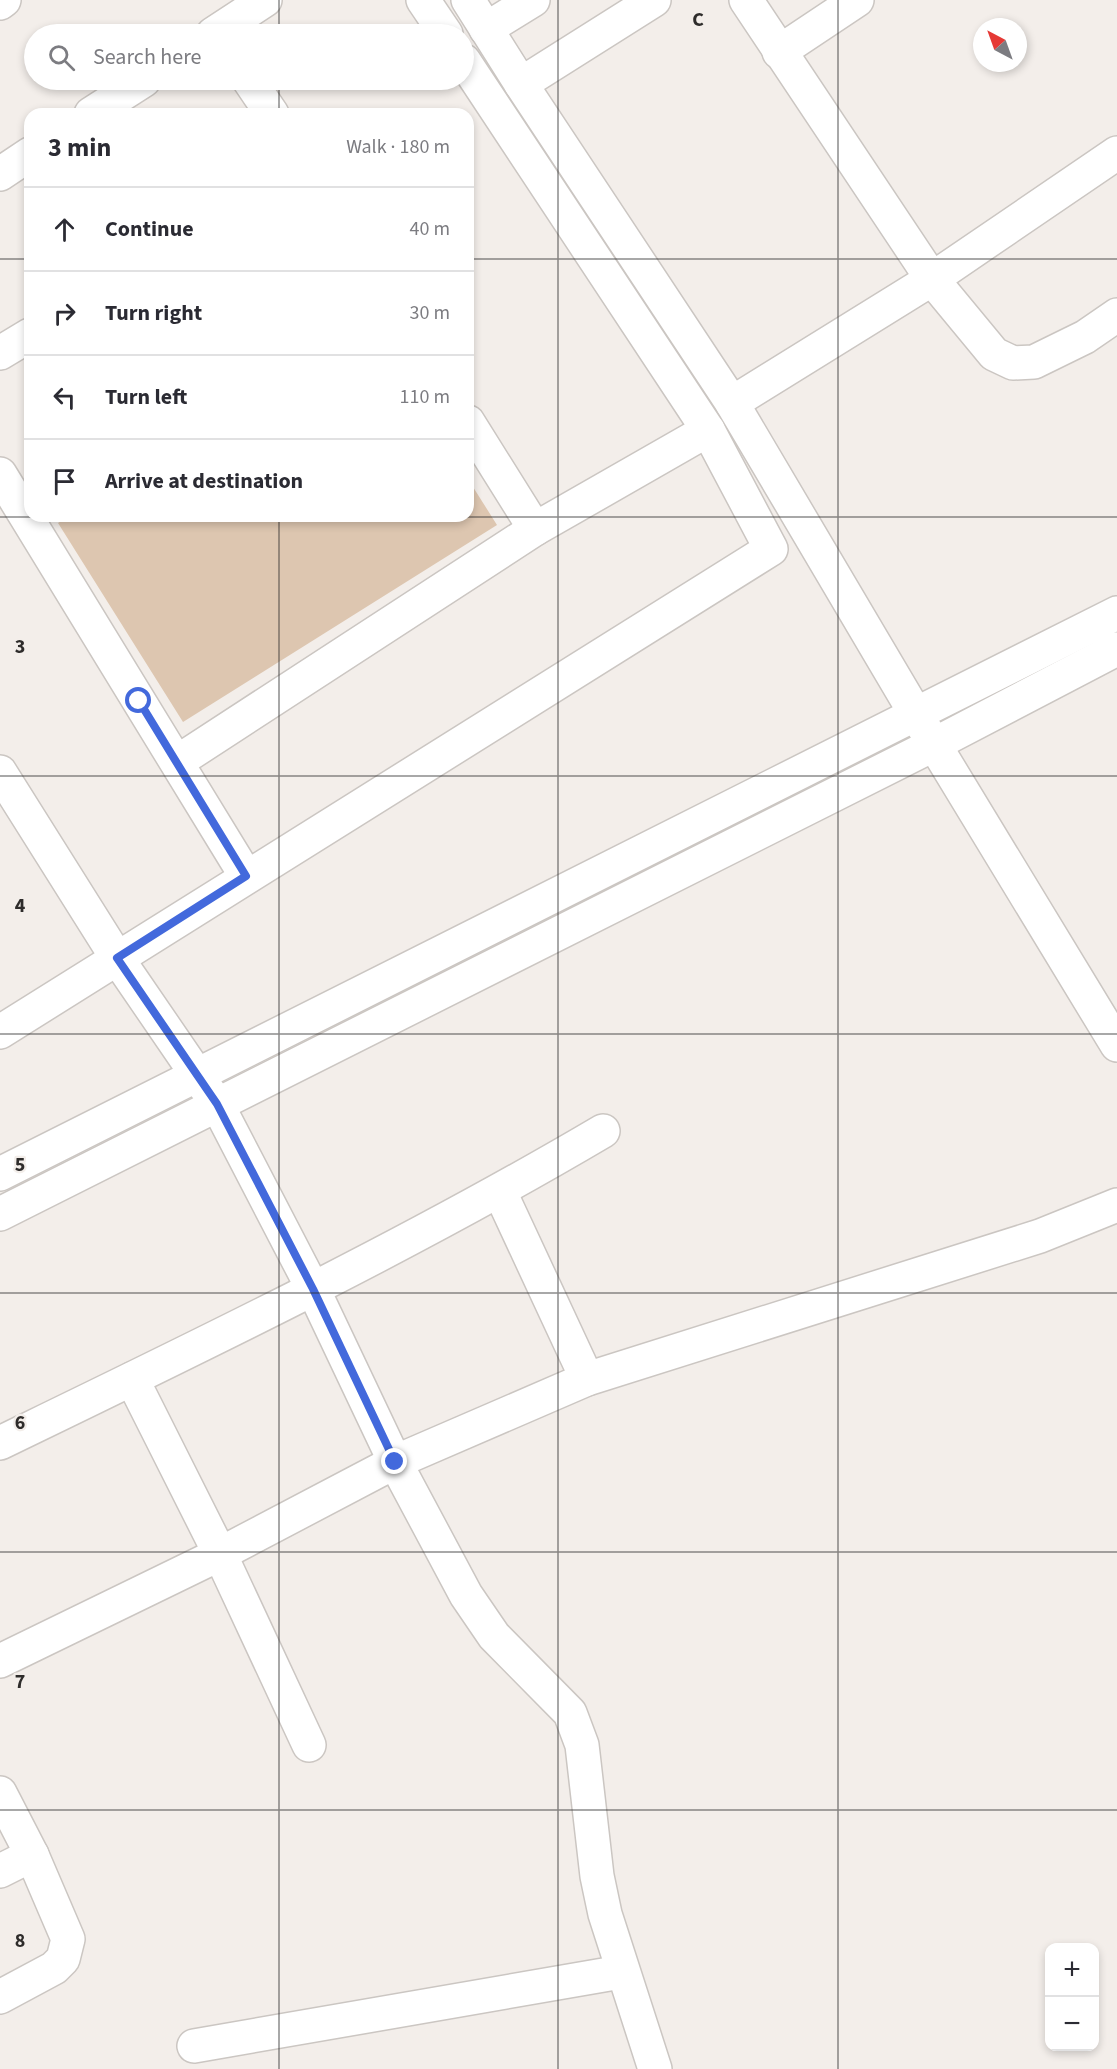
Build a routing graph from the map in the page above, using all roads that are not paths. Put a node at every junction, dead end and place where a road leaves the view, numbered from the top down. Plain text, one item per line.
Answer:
1 (4, 0) edge
2 (265, 0) edge
3 (423, 0) edge
4 (468, 0) edge
5 (533, 0) edge
6 (654, 0) edge
7 (746, 0) edge
8 (857, 0) edge
9 (0, 3) edge
10 (230, 24) edge
11 (439, 24) edge
12 (486, 29) junction
13 (779, 52) junction
14 (474, 76) edge
15 (521, 84) junction
16 (128, 90) edge
17 (256, 90) edge
18 (100, 108) edge
19 (268, 108) edge
20 (1117, 153) edge
21 (24, 158) edge
22 (0, 174) edge
23 (932, 279) junction
24 (1117, 315) edge
25 (24, 339) edge
26 (0, 353) edge
27 (732, 404) junction
28 (708, 430) junction
29 (474, 432) edge
30 (0, 474) edge
31 (24, 510) edge
32 (32, 522) edge
33 (535, 529) junction
34 (1117, 613) edge
35 (1117, 649) edge
36 (917, 716) junction
37 (935, 744) junction
38 (177, 762) junction
39 (4, 788) edge
40 (246, 876) junction
41 (117, 958) junction
42 (0, 1032) edge
43 (1117, 1045) edge
44 (196, 1076) junction
45 (217, 1104) junction
46 (603, 1131) dead end
47 (0, 1174) edge
48 (500, 1192) junction
49 (1117, 1205) edge
50 (0, 1214) edge
51 (313, 1289) junction
52 (132, 1379) junction
53 (587, 1379) junction
54 (0, 1443) edge
55 (395, 1462) junction
56 (220, 1554) junction
57 (0, 1660) edge
58 (309, 1745) dead end
59 (0, 1793) edge
60 (32, 1855) junction
61 (0, 1871) edge
62 (621, 1972) junction
63 (0, 1997) edge
64 (194, 2046) dead end
65 (655, 2069) edge

1 - 9 street
2 - 10 street
3 - 11 street
4 - 12 street
5 - 12 street
6 - 15 street
7 - 13 street
8 - 13 street
12 - 15 street
13 - 23 street
14 - 28 street
15 - 27 street
16 - 18 street
17 - 19 street
20 - 23 street
21 - 22 street
23 - 24 street
23 - 27 street
25 - 26 street
27 - 36 street
28 - 33 street
28 - 40 street
29 - 33 street
30 - 31 street
32 - 38 street
33 - 38 street
34 - 36 street
35 - 37 street
36 - 37 street
36 - 44 street
37 - 43 street
37 - 45 street
38 - 40 street
39 - 41 street
40 - 41 street
41 - 42 street
41 - 44 street
44 - 45 street
44 - 47 street
45 - 50 street
45 - 51 street
46 - 48 street
48 - 51 street
48 - 53 street
49 - 53 street
51 - 52 street
51 - 55 street
52 - 54 street
52 - 56 street
53 - 55 street
55 - 56 street
55 - 62 street
56 - 57 street
56 - 58 street
59 - 60 street
60 - 61 street
60 - 63 street
62 - 64 street
62 - 65 street

